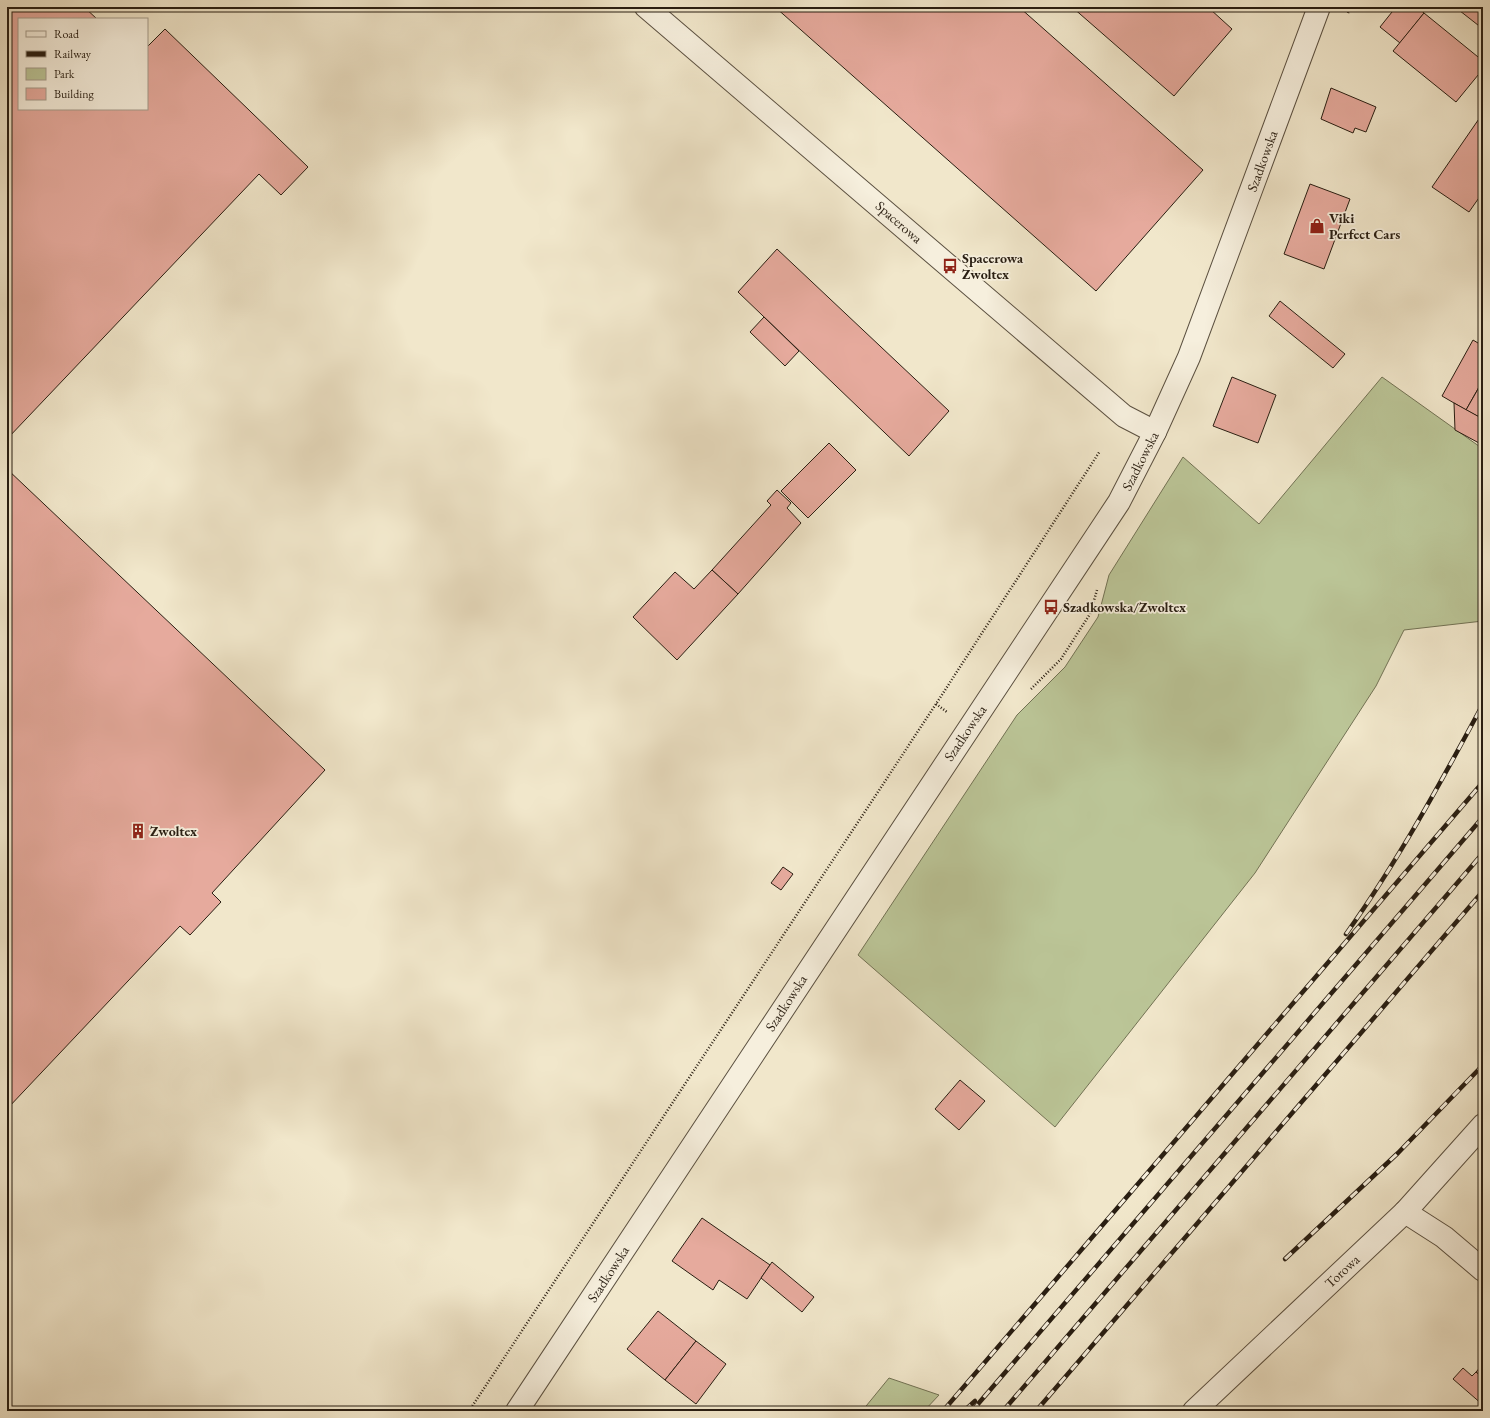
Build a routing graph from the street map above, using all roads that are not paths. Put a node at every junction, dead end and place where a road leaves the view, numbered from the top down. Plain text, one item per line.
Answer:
1 (646, 7) edge
2 (1319, 7) edge
3 (1155, 432) junction
4 (1483, 1125) edge
5 (1405, 1212) junction
6 (1483, 1270) edge
7 (517, 1411) edge
8 (1194, 1411) edge

1 - 3 street, Spacerowa
2 - 3 street, Szadkowska
3 - 7 street, Szadkowska
4 - 5 street, Torowa
5 - 6 street
5 - 8 street, Torowa

